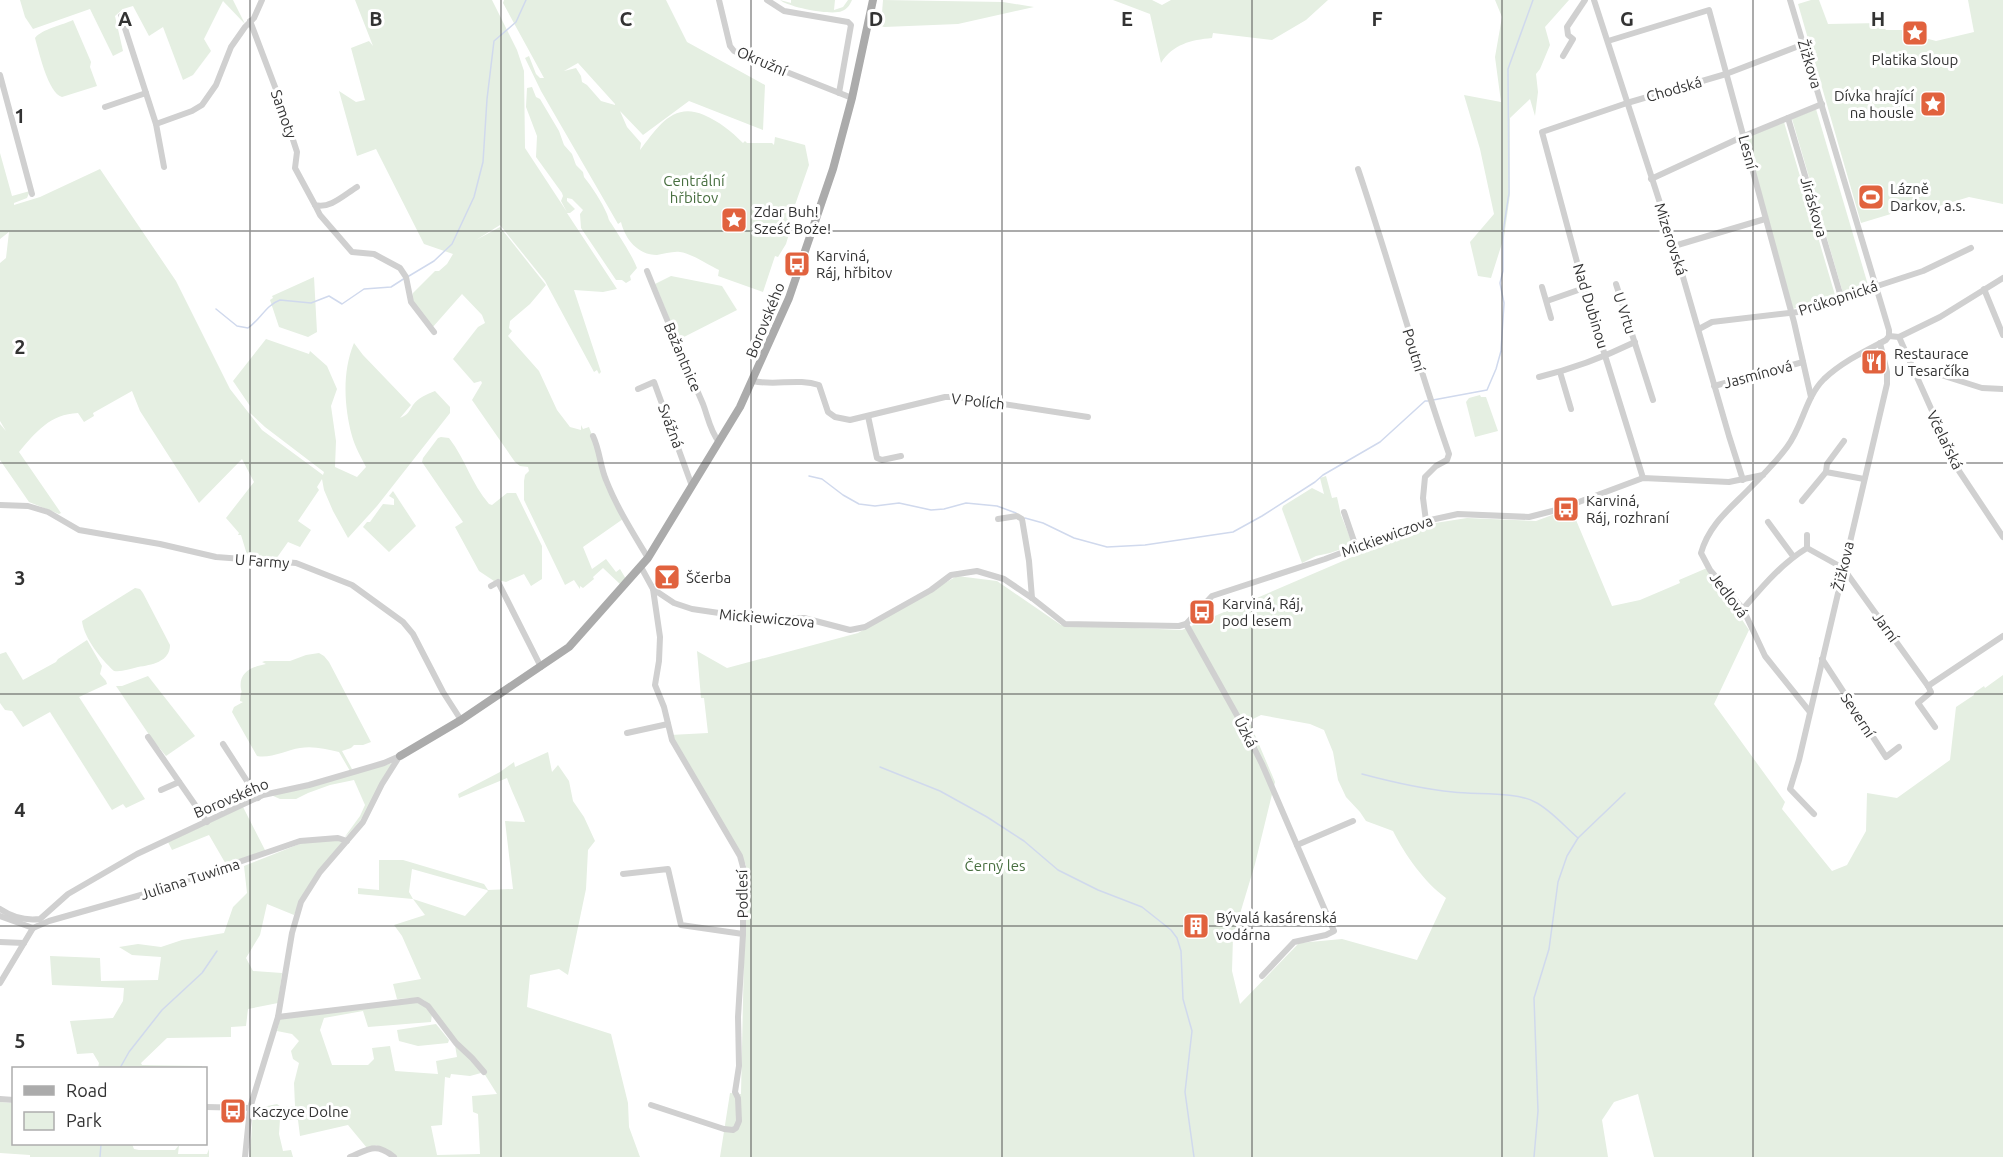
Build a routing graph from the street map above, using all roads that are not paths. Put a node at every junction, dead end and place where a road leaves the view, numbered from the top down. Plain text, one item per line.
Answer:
1 (262, 0) edge
2 (719, 0) edge
3 (767, 0) edge
4 (873, 0) edge
5 (1585, 0) edge
6 (1594, 0) edge
7 (1790, 0) edge
8 (121, 16) dead end
9 (250, 21) junction
10 (1608, 41) junction
11 (1804, 44) junction
12 (1563, 56) dead end
13 (1726, 74) junction
14 (0, 75) edge
15 (146, 93) junction
16 (840, 93) junction
17 (852, 98) junction
18 (1627, 103) junction
19 (1822, 104) junction
20 (105, 107) dead end
21 (1788, 118) junction
22 (156, 124) junction
23 (1542, 132) joint
24 (1744, 136) junction
25 (164, 167) dead end
26 (1358, 170) dead end
27 (1651, 179) junction
28 (357, 187) dead end
29 (32, 194) dead end
30 (315, 205) junction
31 (1766, 219) junction
32 (1674, 246) junction
33 (1971, 248) dead end
34 (647, 271) dead end
35 (2003, 278) edge
36 (1616, 284) dead end
37 (1875, 286) junction
38 (1542, 287) dead end
39 (1584, 288) junction
40 (1984, 289) junction
41 (1840, 297) junction
42 (1547, 301) junction
43 (1791, 313) junction
44 (1551, 318) dead end
45 (1699, 329) junction
46 (434, 332) dead end
47 (2003, 335) edge
48 (1889, 336) junction
49 (1899, 337) junction
50 (1635, 342) junction
51 (1880, 343) junction
52 (1605, 356) junction
53 (1803, 362) junction
54 (1914, 370) junction
55 (1560, 372) junction
56 (1539, 377) dead end
57 (753, 381) junction
58 (1714, 386) junction
59 (638, 389) dead end
60 (2003, 389) edge
61 (1811, 397) junction
62 (1653, 400) dead end
63 (1571, 409) dead end
64 (868, 416) junction
65 (1088, 417) dead end
66 (593, 436) dead end
67 (1844, 441) dead end
68 (719, 442) junction
69 (902, 456) dead end
70 (1826, 472) junction
71 (1643, 478) junction
72 (1760, 478) junction
73 (1864, 479) junction
74 (1743, 480) junction
75 (692, 486) junction
76 (1802, 501) dead end
77 (0, 505) edge
78 (1344, 512) dead end
79 (998, 519) dead end
80 (1426, 521) junction
81 (1768, 522) dead end
82 (1807, 535) dead end
83 (2003, 537) edge
84 (1356, 547) junction
85 (1807, 548) junction
86 (1793, 556) junction
87 (648, 558) junction
88 (641, 567) junction
89 (1843, 568) junction
90 (491, 586) dead end
91 (653, 589) junction
92 (1032, 598) junction
93 (1743, 609) junction
94 (1186, 624) junction
95 (2003, 636) edge
96 (1822, 659) junction
97 (541, 667) junction
98 (1928, 686) junction
99 (1810, 712) junction
100 (461, 720) junction
101 (668, 724) junction
102 (1935, 727) dead end
103 (627, 733) dead end
104 (148, 737) dead end
105 (223, 744) dead end
106 (1899, 747) dead end
107 (400, 756) joint
108 (391, 764) junction
109 (179, 782) junction
110 (161, 790) dead end
111 (258, 798) junction
112 (1814, 814) dead end
113 (1353, 821) dead end
114 (207, 822) junction
115 (347, 841) junction
116 (1297, 845) junction
117 (623, 874) dead end
118 (0, 909) edge
119 (0, 916) edge
120 (33, 928) junction
121 (743, 934) junction
122 (0, 942) edge
123 (24, 943) junction
124 (1262, 976) dead end
125 (0, 983) edge
126 (278, 1017) junction
127 (484, 1072) dead end
128 (651, 1105) dead end
129 (207, 1107) edge
130 (250, 1108) junction
131 (245, 1157) edge
132 (350, 1157) edge
133 (394, 1157) edge

1 - 9 street
2 - 16 street, Okružní
3 - 16 street
4 - 17 main road, Borovského
5 - 12 street
6 - 10 street, Mizerovská
7 - 11 street, Žižkova
8 - 15 street
9 - 22 street
9 - 30 street, Samoty
10 - 13 street, Lesní
10 - 18 street, Mizerovská
11 - 13 street, Chodská
11 - 19 street, Žižkova
13 - 18 street, Chodská
13 - 24 street, Lesní
14 - 29 street
15 - 20 street
15 - 22 street
16 - 17 street, Okružní
17 - 57 main road, Borovského
18 - 23 street, Chodská
18 - 27 street, Mizerovská
19 - 21 street
19 - 37 street, Žižkova
21 - 24 street
21 - 41 street, Jiráskova
22 - 25 street
23 - 39 street, Nad Dubinou
24 - 27 street
24 - 31 street, Lesní
26 - 80 street, Poutní
27 - 32 street, Mizerovská
28 - 30 street
30 - 46 street, Samoty
31 - 32 street
31 - 43 street, Lesní
32 - 45 street, Mizerovská
33 - 37 street, Průkopnická
34 - 68 street, Bažantnice
35 - 40 street
36 - 50 street, U Vrtu
37 - 41 street, Průkopnická
37 - 48 street, Žižkova
38 - 42 street
39 - 42 street
39 - 52 street, Nad Dubinou
40 - 47 street
40 - 49 street
41 - 43 street, Průkopnická
42 - 44 street
43 - 45 street, Průkopnická
43 - 53 street, Lesní
45 - 58 street, Mizerovská
48 - 49 street
48 - 51 street
49 - 54 street, Včelařská
50 - 52 street, U Vrtu
50 - 62 street, U Vrtu
51 - 61 street
51 - 73 street, Žižkova
52 - 55 street, U Vrtu
52 - 71 street, Nad Dubinou
53 - 58 street, Jasmínová
53 - 61 street, Lesní
54 - 60 street
54 - 83 street, Včelařská
55 - 56 street, U Vrtu
55 - 63 street
57 - 64 street, V Polích
57 - 68 main road, Borovského
58 - 74 street, Mizerovská
59 - 75 street, Svážná
61 - 72 street
64 - 65 street, V Polích
64 - 69 street
66 - 87 street
67 - 70 street
68 - 75 main road, Borovského
70 - 73 street
70 - 76 street
71 - 74 street, Mickiewiczova
71 - 80 street, Mickiewiczova
72 - 74 street, Mickiewiczova
72 - 93 street, Jedlová
73 - 89 street, Žižkova
75 - 87 main road, Borovského
77 - 100 street, U Farmy
78 - 84 street
79 - 92 street
80 - 84 street, Mickiewiczova
81 - 86 street
82 - 85 street
84 - 94 street, Mickiewiczova
85 - 86 street
85 - 89 street
86 - 93 street
87 - 88 main road, Borovského
88 - 91 street
88 - 97 main road, Borovského
89 - 96 street, Žižkova
89 - 98 street, Jarní
90 - 97 street
91 - 92 street, Mickiewiczova
91 - 101 street, Podlesí
92 - 94 street, Mickiewiczova
93 - 99 street, Jedlová
94 - 116 street, Úzká
95 - 98 street
96 - 99 street, Žižkova
96 - 106 street, Severní
97 - 100 main road, Borovského
98 - 102 street
99 - 112 street, Žižkova
100 - 107 main road, Borovského
101 - 103 street
101 - 121 street, Podlesí
104 - 109 street
105 - 111 street
107 - 108 street, Borovského
108 - 111 street, Borovského
108 - 115 street
109 - 110 street
109 - 114 street
111 - 114 street, Borovského
113 - 116 street
114 - 118 street, Borovského
115 - 120 street, Juliana Tuwima
115 - 126 street
116 - 124 street, Úzká
117 - 121 street
119 - 120 street
120 - 123 street
121 - 128 street, Podlesí
122 - 123 street
123 - 125 street
126 - 127 street
126 - 130 street
129 - 130 street
130 - 131 street
132 - 133 street

